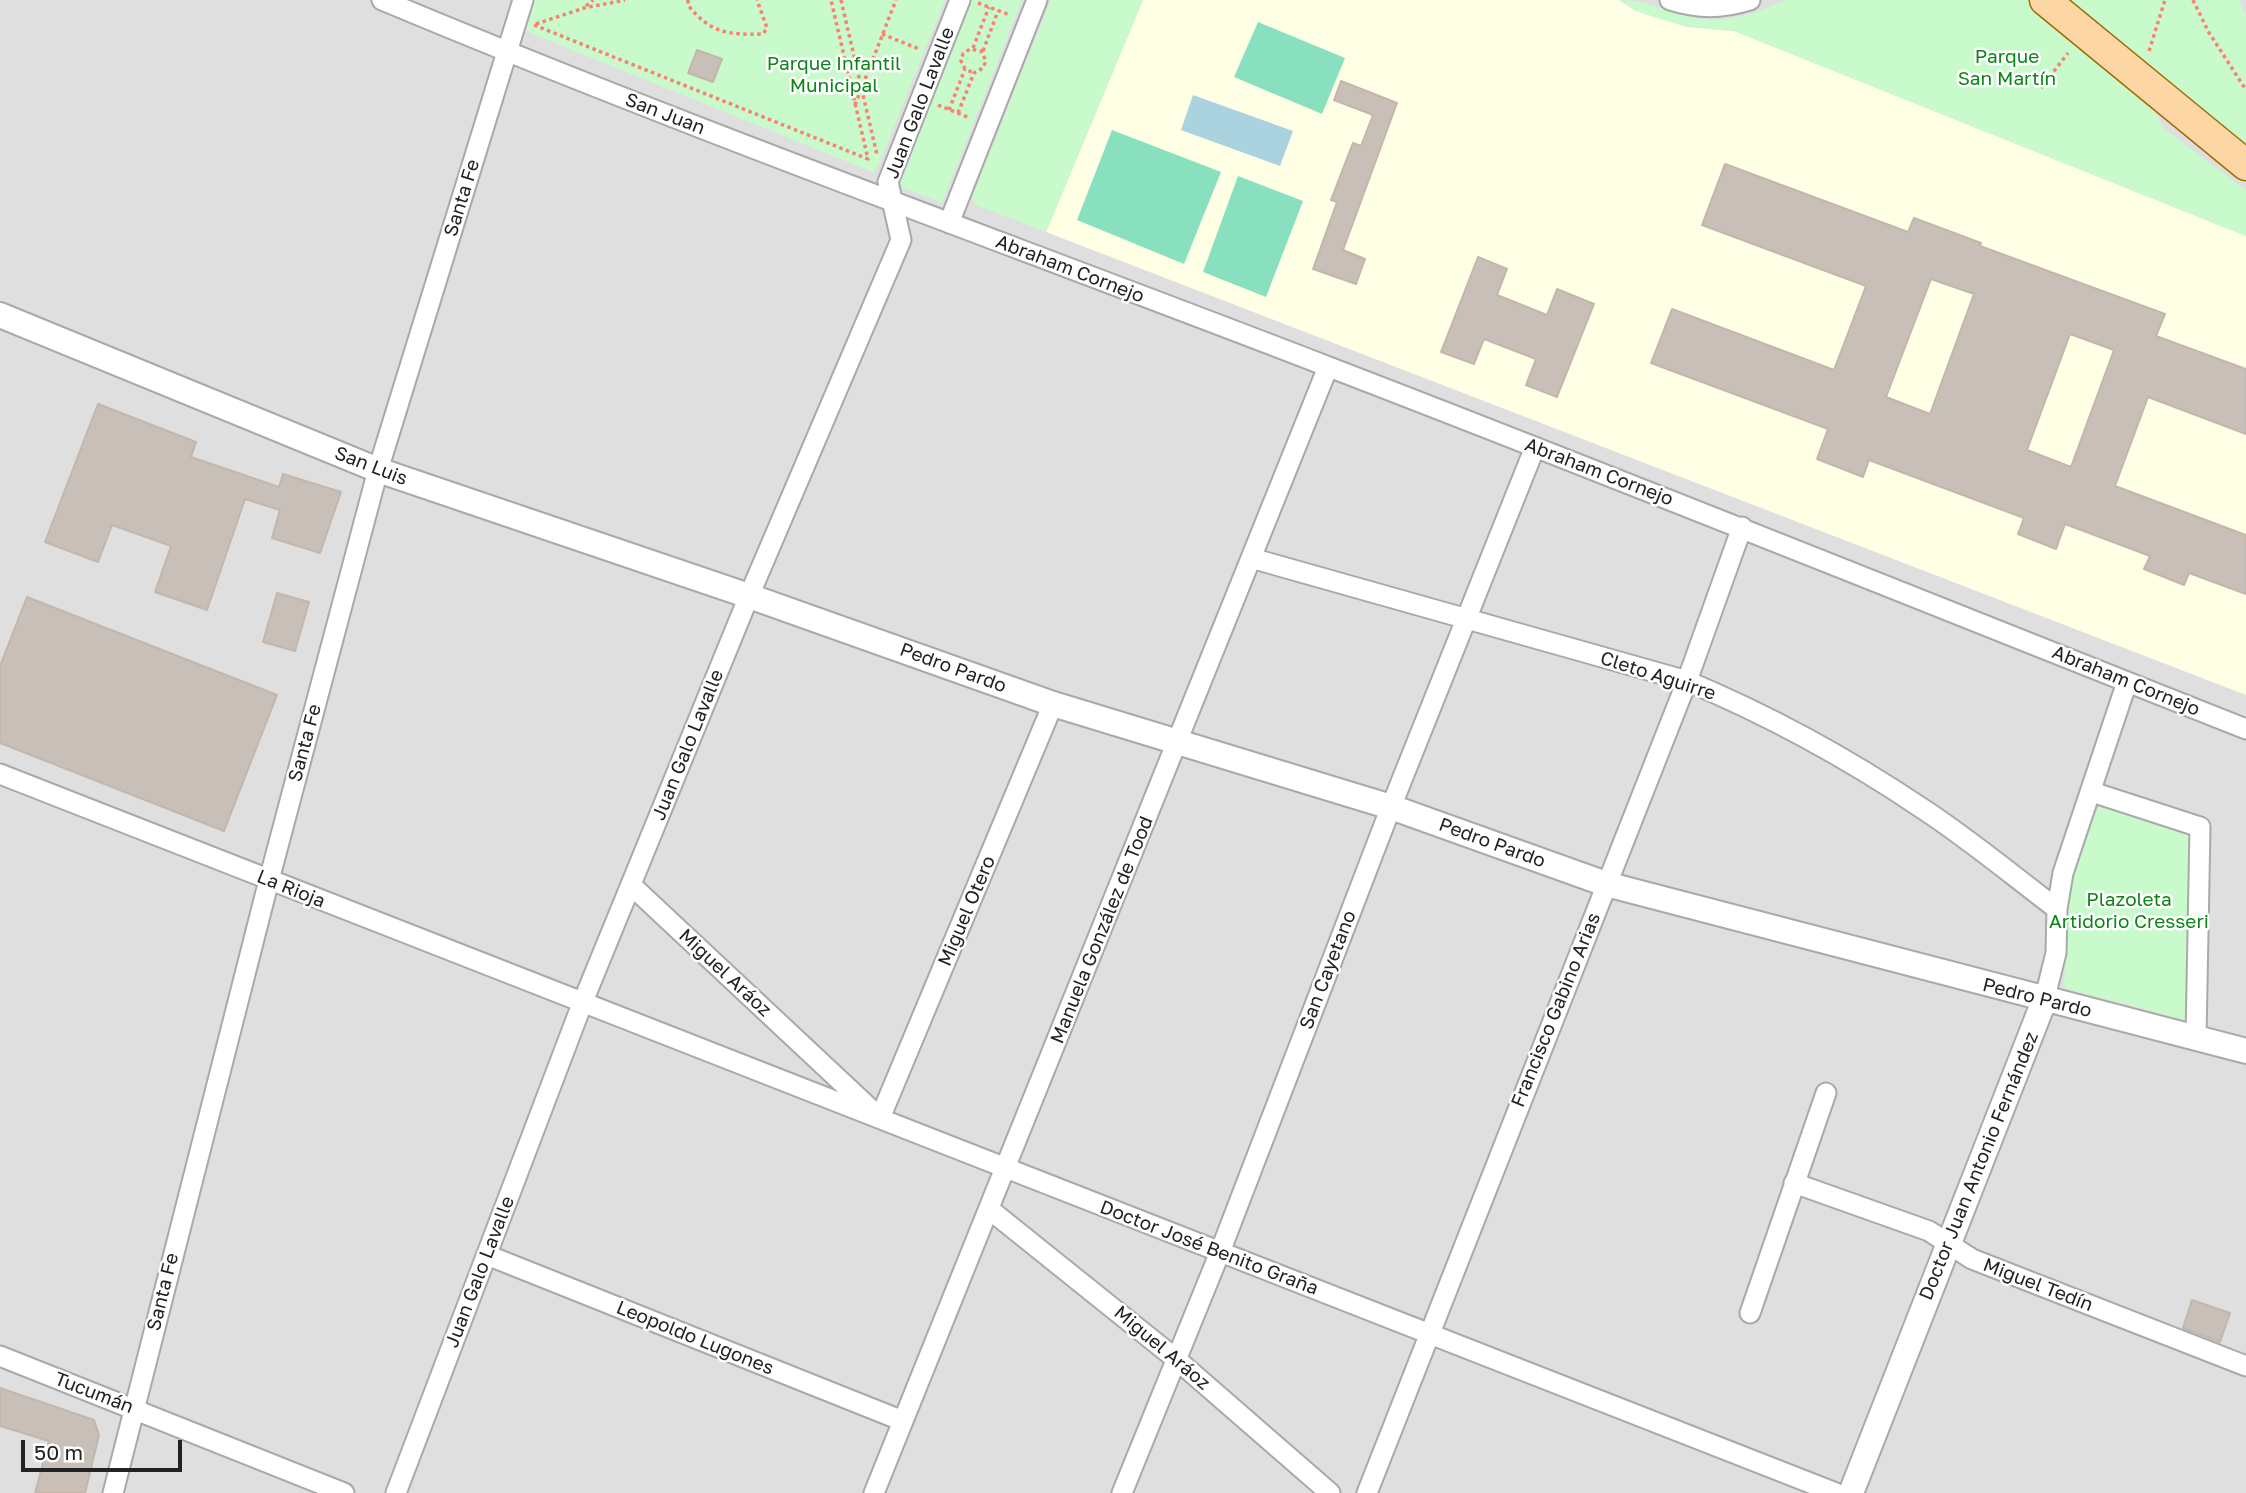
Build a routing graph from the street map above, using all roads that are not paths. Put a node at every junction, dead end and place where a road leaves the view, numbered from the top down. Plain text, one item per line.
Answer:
1 (382, 0) edge
2 (1037, 0) edge
3 (1670, 0) edge
4 (1750, 0) edge
5 (2045, 0) edge
6 (968, 1) edge
7 (530, 6) edge
8 (507, 52) junction
9 (2246, 164) edge
10 (891, 202) junction
11 (949, 223) junction
12 (0, 316) edge
13 (1328, 366) junction
14 (1535, 447) junction
15 (378, 470) junction
16 (1742, 527) junction
17 (1251, 558) junction
18 (750, 596) junction
19 (1468, 620) junction
20 (1686, 681) junction
21 (2127, 682) junction
22 (1053, 704) junction
23 (2246, 729) edge
24 (1179, 740) junction
25 (0, 774) edge
26 (2092, 792) junction
27 (1391, 807) junction
28 (269, 880) junction
29 (1606, 884) junction
30 (631, 885) junction
31 (2057, 909) junction
32 (2044, 1001) junction
33 (582, 1004) junction
34 (2196, 1038) junction
35 (2246, 1051) edge
36 (1826, 1093) dead end
37 (880, 1118) junction
38 (1006, 1169) junction
39 (1794, 1183) junction
40 (989, 1209) junction
41 (1947, 1244) junction
42 (1220, 1252) junction
43 (487, 1255) junction
44 (1750, 1313) dead end
45 (1428, 1334) junction
46 (0, 1356) edge
47 (1177, 1359) junction
48 (2246, 1366) edge
49 (134, 1409) junction
50 (903, 1421) junction
51 (113, 1493) edge
52 (344, 1493) edge
53 (396, 1493) edge
54 (874, 1493) edge
55 (1122, 1493) edge
56 (1329, 1493) edge
57 (1367, 1493) edge
58 (1836, 1493) edge
59 (1851, 1493) edge

1 - 8 street, San Juan
2 - 11 street
3 - 4 street
5 - 9 main road
6 - 10 street, Juan Galo Lavalle
7 - 8 street, Santa Fe
8 - 10 street, San Juan
8 - 15 street, Santa Fe
10 - 11 street, San Juan
10 - 18 street, Juan Galo Lavalle
11 - 13 street, Abraham Cornejo
12 - 15 street, San Luis
13 - 14 street, Abraham Cornejo
13 - 17 street, Manuela González de Tood
14 - 16 street, Abraham Cornejo
14 - 19 street, San Cayetano
15 - 18 street, San Luis
15 - 28 street, Santa Fe
16 - 20 street, Francisco Gabino Arias
16 - 21 street, Abraham Cornejo
17 - 19 street, Cleto Aguirre
17 - 24 street, Manuela González de Tood
18 - 22 street, Pedro Pardo
18 - 30 street, Juan Galo Lavalle
19 - 20 street, Cleto Aguirre
19 - 27 street, San Cayetano
20 - 29 street, Francisco Gabino Arias
20 - 31 street, Cleto Aguirre
21 - 23 street, Abraham Cornejo
21 - 26 street, Doctor Juan Antonio Fernández
22 - 24 street, Pedro Pardo
22 - 37 street, Miguel Otero
24 - 27 street, Pedro Pardo
24 - 38 street, Manuela González de Tood
25 - 28 street, La Rioja
26 - 31 street, Doctor Juan Antonio Fernández
26 - 34 street
27 - 29 street, Pedro Pardo
27 - 42 street, San Cayetano
28 - 33 street, La Rioja
28 - 49 street, Santa Fe
29 - 32 street, Pedro Pardo
29 - 45 street, Francisco Gabino Arias
30 - 33 street, Juan Galo Lavalle
30 - 37 street, Miguel Aráoz
31 - 32 street, Doctor Juan Antonio Fernández
32 - 34 street, Pedro Pardo
32 - 41 street, Doctor Juan Antonio Fernández
33 - 37 street, Doctor José Benito Graña
33 - 43 street, Juan Galo Lavalle
34 - 35 street, Pedro Pardo
36 - 39 street
37 - 38 street, Doctor José Benito Graña
38 - 40 street, Manuela González de Tood
38 - 42 street, Doctor José Benito Graña
39 - 41 street, Miguel Tedín
39 - 44 street
40 - 47 street, Miguel Aráoz
40 - 50 street, Manuela González de Tood
41 - 48 street, Miguel Tedín
41 - 59 street, Doctor Juan Antonio Fernández
42 - 45 street, Doctor José Benito Graña
42 - 47 street, San Cayetano
43 - 50 street, Leopoldo Lugones
43 - 53 street, Juan Galo Lavalle
45 - 57 street, Francisco Gabino Arias
45 - 58 street, Doctor José Benito Graña
46 - 49 street, Tucumán
47 - 55 street, San Cayetano
47 - 56 street, Miguel Aráoz
49 - 51 street, Santa Fe
49 - 52 street, Tucumán
50 - 54 street, Manuela González de Tood

